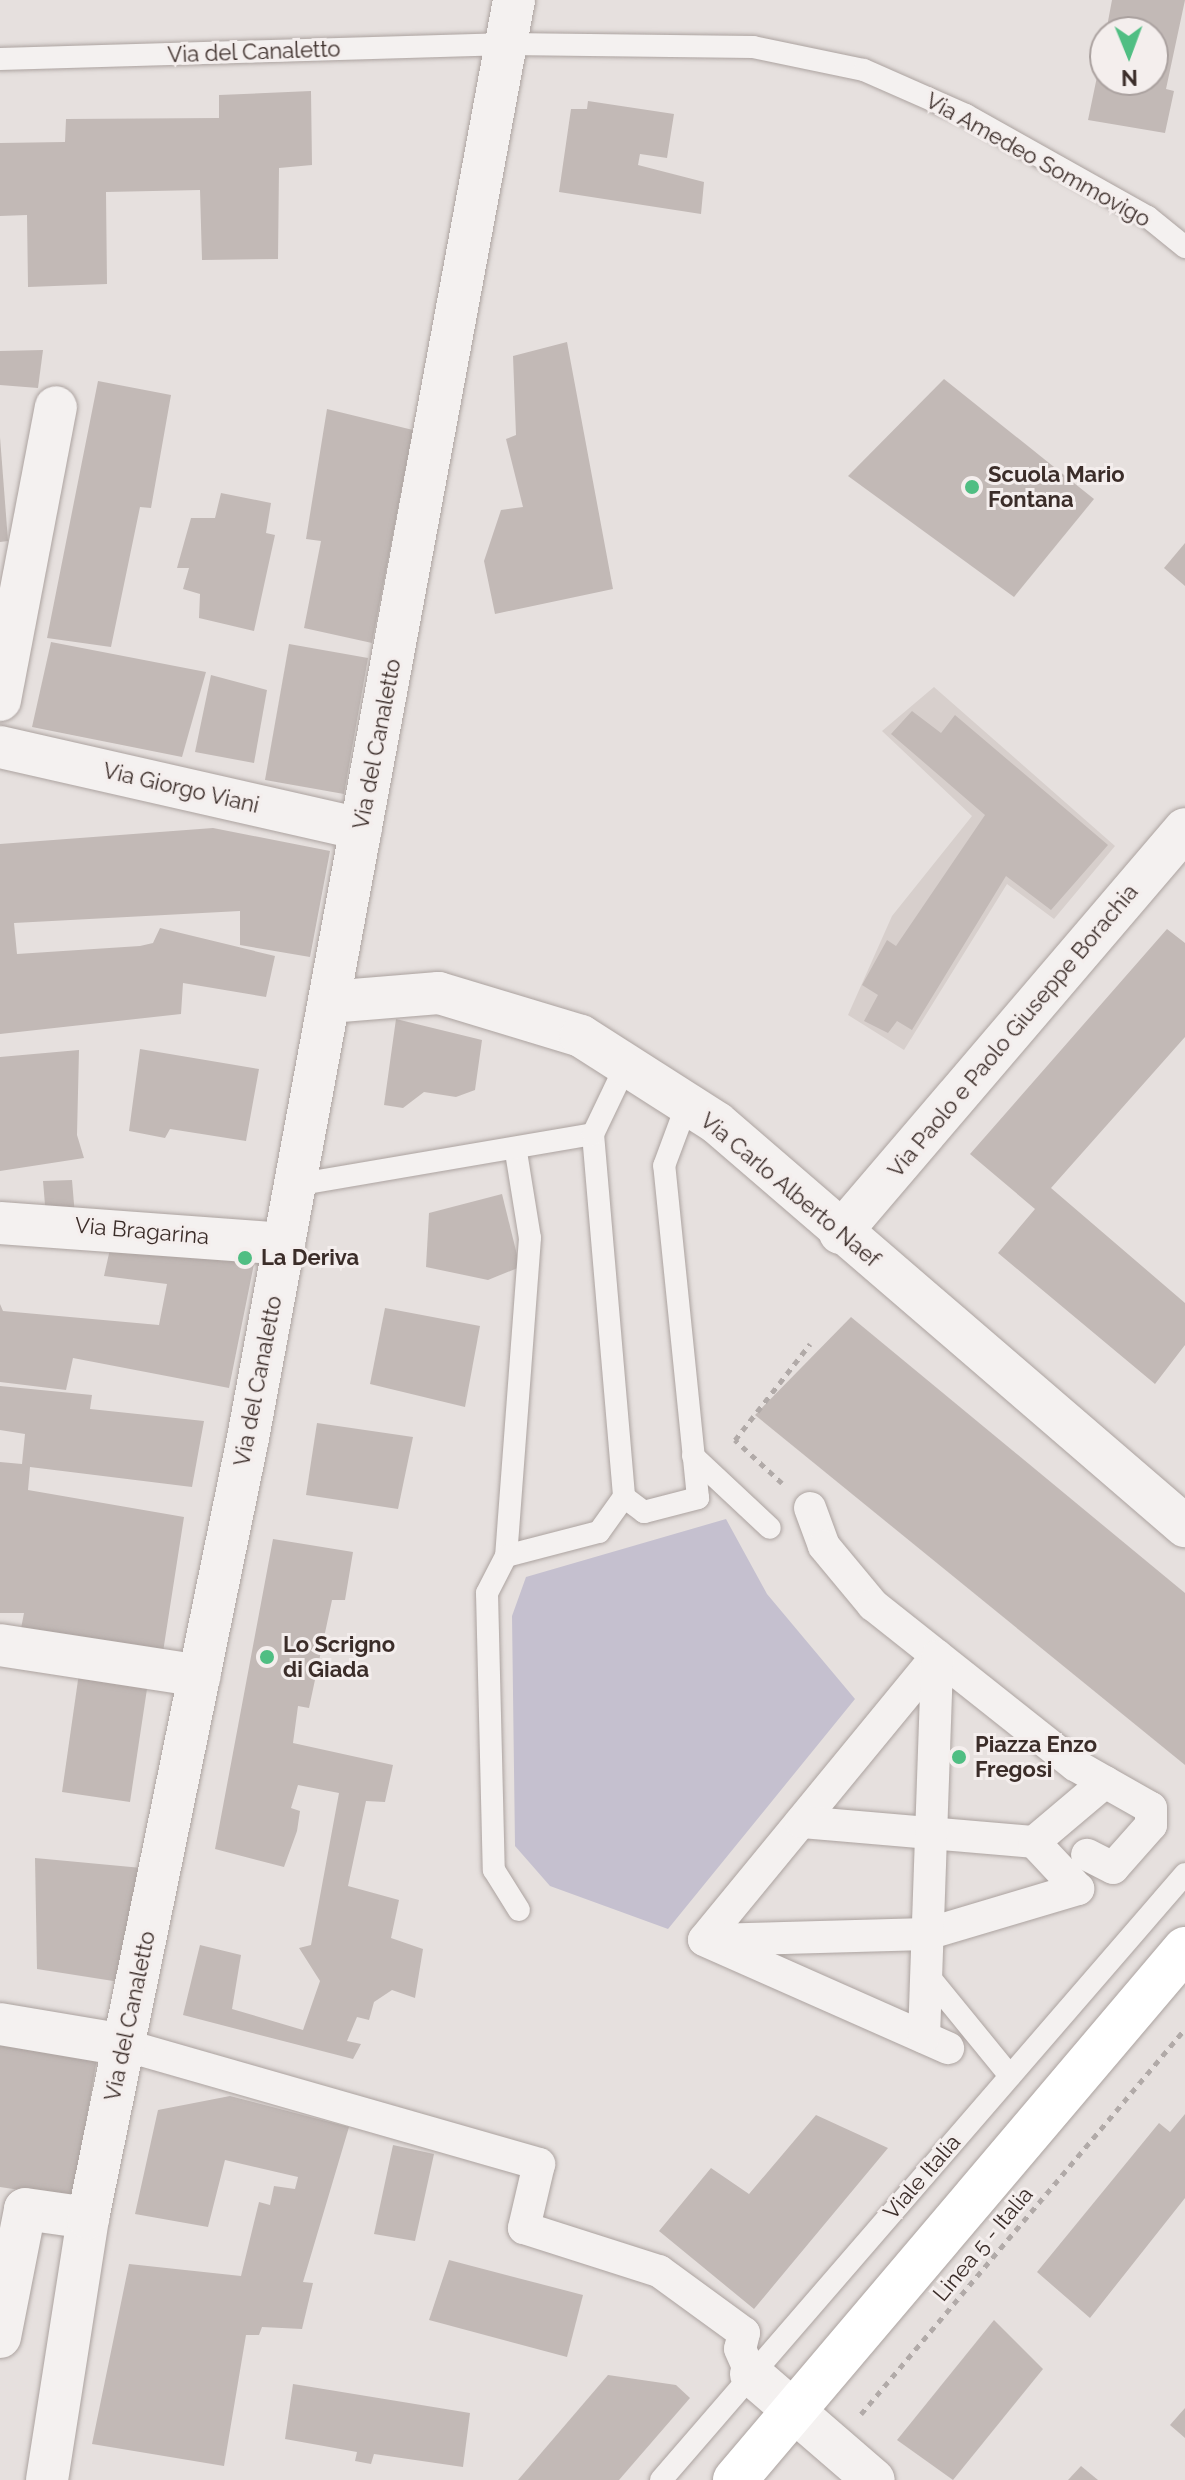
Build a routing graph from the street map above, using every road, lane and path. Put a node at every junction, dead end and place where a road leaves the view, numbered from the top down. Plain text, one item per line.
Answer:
1 (514, 0) edge
2 (507, 44) junction
3 (0, 59) edge
4 (1185, 247) edge
5 (56, 407) dead end
6 (0, 700) edge
7 (0, 747) edge
8 (361, 829) junction
9 (1185, 829) edge
10 (329, 1002) junction
11 (626, 1065) junction
12 (687, 1104) junction
13 (593, 1134) junction
14 (516, 1152) junction
15 (295, 1185) junction
16 (0, 1223) edge
17 (840, 1233) junction
18 (284, 1244) junction
19 (810, 1344) dead end
20 (693, 1456) junction
21 (624, 1497) junction
22 (810, 1508) joint
23 (1185, 1526) edge
24 (770, 1528) dead end
25 (506, 1556) junction
26 (0, 1645) edge
27 (937, 1656) junction
28 (200, 1676) junction
29 (1105, 1782) junction
30 (801, 1822) junction
31 (930, 1836) junction
32 (1034, 1842) junction
33 (1087, 1868) junction
34 (1185, 1874) edge
35 (519, 1910) dead end
36 (927, 1934) junction
37 (704, 1940) junction
38 (1185, 1949) edge
39 (926, 1973) junction
40 (0, 2024) edge
41 (1185, 2029) edge
42 (124, 2045) junction
43 (1010, 2076) junction
44 (88, 2218) junction
45 (0, 2337) edge
46 (751, 2374) junction
47 (794, 2412) junction
48 (834, 2445) junction
49 (47, 2480) edge
50 (661, 2480) edge
51 (735, 2480) edge
52 (874, 2480) edge

1 - 2 street, Via del Canaletto
2 - 3 lane, Via del Canaletto
2 - 4 lane, Via Amedeo Sommovigo
2 - 8 street, Via del Canaletto
5 - 6 street
7 - 8 street, Via Giorgo Viani
8 - 10 street, Via del Canaletto
9 - 17 street, Via Paolo e Paolo Giuseppe Borachia
10 - 11 street, Via Carlo Alberto Naef
10 - 15 street, Via del Canaletto
11 - 12 street, Via Carlo Alberto Naef
11 - 13 lane
12 - 17 street, Via Carlo Alberto Naef
12 - 20 lane
13 - 14 lane
13 - 21 lane
14 - 15 lane
14 - 25 lane
15 - 18 street, Via del Canaletto
16 - 18 street, Via Bragarina
17 - 23 street, Via Carlo Alberto Naef
18 - 28 street, Via del Canaletto
19 - 22 path
20 - 21 lane
20 - 24 lane
21 - 25 lane
22 - 27 street
25 - 35 lane
26 - 28 street
27 - 29 street
27 - 30 street
27 - 31 street
28 - 42 street, Via del Canaletto
29 - 32 street
29 - 33 street
30 - 31 street
30 - 37 street
31 - 32 street
31 - 36 street
32 - 33 street
33 - 36 street
34 - 43 lane, Viale Italia
36 - 37 street
36 - 39 street
37 - 39 street
38 - 47 main road
39 - 43 lane
40 - 42 street
41 - 48 path, Linea 5 - Italia
42 - 44 street, Via del Canaletto
42 - 46 street
43 - 46 lane, Viale Italia
44 - 45 street
44 - 49 street, Via del Canaletto
46 - 47 street
46 - 50 lane, Viale Italia
47 - 48 street
47 - 51 main road
48 - 52 street

